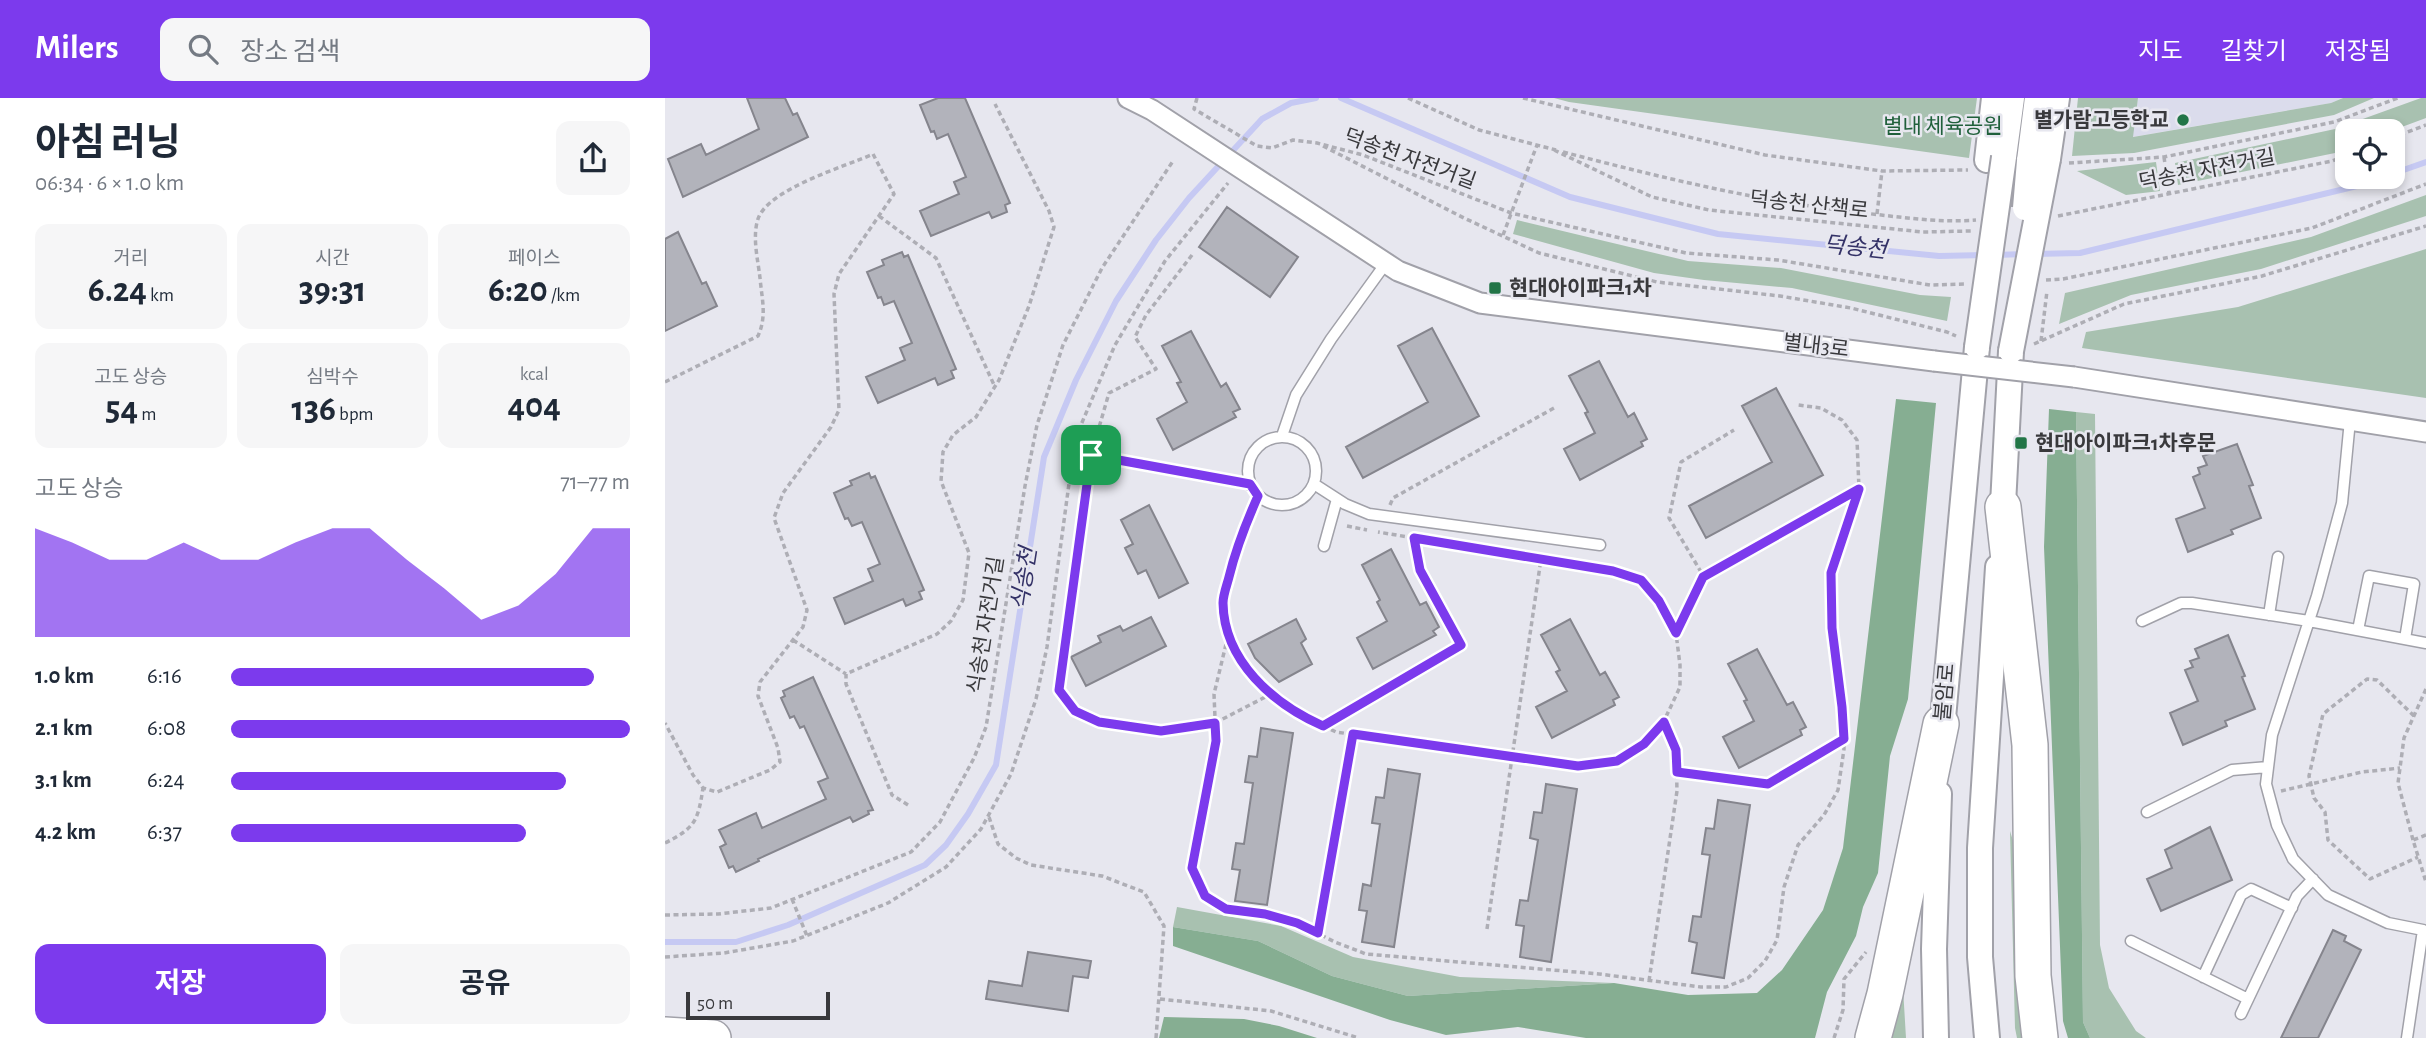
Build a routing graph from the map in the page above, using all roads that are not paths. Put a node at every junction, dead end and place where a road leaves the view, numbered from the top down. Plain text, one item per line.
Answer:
1 (1128, 98) edge
2 (1993, 98) edge
3 (2012, 98) edge
4 (2037, 98) edge
5 (2057, 98) edge
6 (2038, 160) junction
7 (1993, 163) junction
8 (1386, 263) junction
9 (2350, 420) junction
10 (2426, 432) edge
11 (1282, 436) junction
12 (1314, 484) junction
13 (1337, 499) junction
14 (2003, 507) junction
15 (1600, 545) dead end
16 (1324, 546) dead end
17 (2278, 557) dead end
18 (2269, 615) junction
19 (2142, 621) dead end
20 (2309, 621) junction
21 (2358, 630) junction
22 (2405, 639) junction
23 (2426, 643) edge
24 (1941, 724) junction
25 (2268, 767) junction
26 (2147, 812) dead end
27 (2313, 879) junction
28 (2292, 908) junction
29 (2131, 941) dead end
30 (2203, 976) junction
31 (2248, 999) junction
32 (2241, 1014) dead end
33 (665, 1035) edge
34 (713, 1038) edge
35 (1873, 1038) edge
36 (1936, 1038) edge
37 (1987, 1038) edge
38 (2040, 1038) edge
39 (2407, 1038) edge

1 - 8 street, 별내3로
2 - 7 street
3 - 7 street
4 - 6 street
5 - 6 street
6 - 14 street, 불암로, bridge
7 - 24 street, 불암로, bridge
8 - 9 street, 별내3로, bridge
8 - 11 lane
9 - 10 street, 별내3로
9 - 20 lane
11 - 12 lane
11 - 12 lane
12 - 13 lane
13 - 15 lane
13 - 16 lane
14 - 37 street, 불암로
14 - 38 highway
17 - 18 lane
18 - 19 lane
18 - 20 lane
20 - 21 lane
20 - 25 lane
21 - 22 lane
21 - 22 lane
22 - 23 lane
24 - 35 highway
24 - 36 street, 불암로
25 - 26 lane
25 - 27 lane
27 - 28 lane
27 - 39 lane
28 - 30 lane
28 - 31 lane
29 - 30 lane
30 - 31 lane
31 - 32 lane
33 - 34 highway

